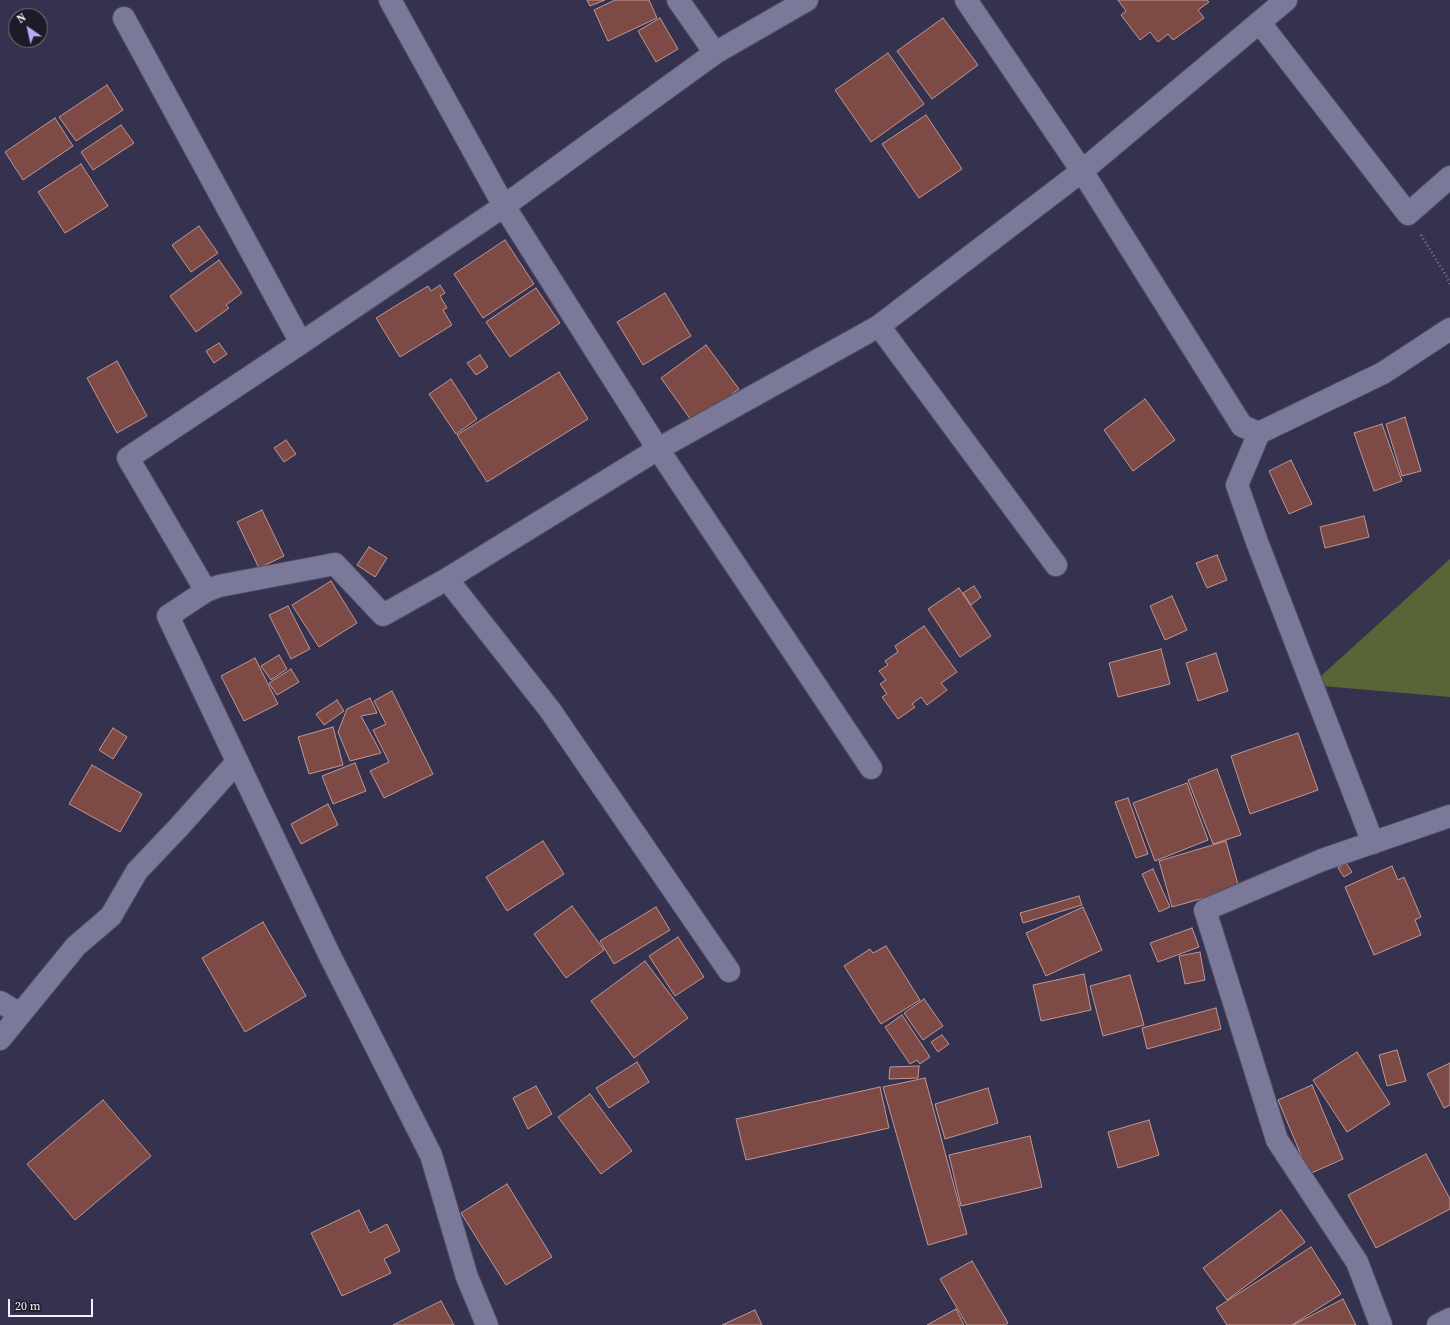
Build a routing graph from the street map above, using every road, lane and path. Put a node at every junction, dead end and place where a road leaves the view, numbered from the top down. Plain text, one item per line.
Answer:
1 (390, 0) edge
2 (678, 0) edge
3 (807, 0) edge
4 (966, 0) edge
5 (1286, 0) edge
6 (124, 18) dead end
7 (1260, 22) junction
8 (715, 53) junction
9 (1082, 172) junction
10 (1450, 177) edge
11 (504, 206) junction
12 (1408, 214) junction
13 (1450, 285) edge
14 (880, 326) junction
15 (1450, 329) edge
16 (301, 343) junction
17 (1259, 433) junction
18 (658, 448) junction
19 (1056, 565) dead end
20 (447, 579) junction
21 (206, 591) junction
22 (237, 762) junction
23 (871, 768) dead end
24 (1450, 816) edge
25 (1373, 843) junction
26 (729, 971) dead end
27 (0, 1002) edge
28 (20, 1014) junction
29 (0, 1039) edge
30 (1450, 1319) edge
31 (487, 1325) edge
32 (1381, 1325) edge
33 (1438, 1325) edge

1 - 11 street
2 - 8 street
3 - 8 street
4 - 9 street
5 - 7 street
6 - 16 street
7 - 9 street
7 - 12 street
8 - 11 street
9 - 14 street
9 - 17 street
10 - 12 street
11 - 16 street
11 - 18 street
12 - 13 path
14 - 18 street
14 - 19 street
15 - 17 street
16 - 21 street
17 - 25 street
18 - 20 street
18 - 23 street
20 - 21 street
20 - 26 street
21 - 22 street
22 - 28 street
22 - 31 street
24 - 25 street
25 - 32 street
27 - 28 street
28 - 29 street
30 - 33 street

